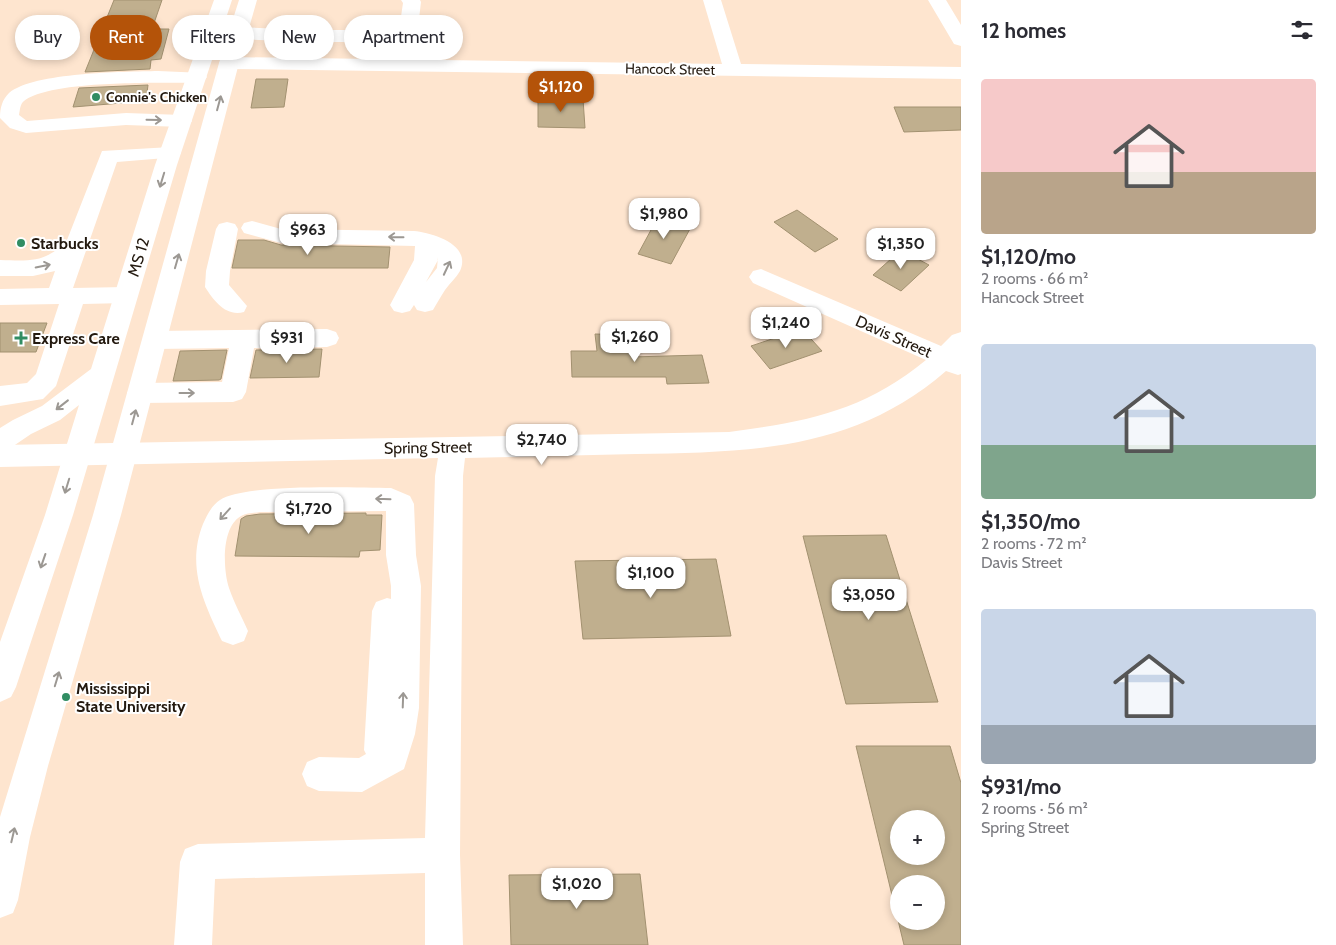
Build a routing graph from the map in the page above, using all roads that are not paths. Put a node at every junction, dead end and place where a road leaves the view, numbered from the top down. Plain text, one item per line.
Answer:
1 (248, 0) edge
2 (410, 0) edge
3 (712, 0) edge
4 (937, 0) edge
5 (243, 15) edge
6 (410, 15) edge
7 (254, 34) edge
8 (344, 36) edge
9 (961, 40) edge
10 (203, 60) edge
11 (222, 60) edge
12 (230, 60) edge
13 (413, 60) edge
14 (229, 63) junction
15 (414, 65) junction
16 (733, 69) junction
17 (961, 73) edge
18 (161, 77) junction
19 (197, 77) junction
20 (126, 119) junction
21 (182, 121) junction
22 (26, 127) junction
23 (0, 130) edge
24 (171, 153) junction
25 (252, 228) dead end
26 (228, 229) dead end
27 (426, 240) junction
28 (78, 242) junction
29 (0, 268) edge
30 (760, 277) dead end
31 (126, 295) junction
32 (66, 296) junction
33 (0, 297) edge
34 (402, 304) dead end
35 (425, 304) dead end
36 (235, 306) dead end
37 (327, 338) dead end
38 (243, 339) junction
39 (155, 340) junction
40 (956, 356) edge
41 (101, 375) junction
42 (140, 393) junction
43 (0, 396) edge
44 (0, 442) edge
45 (453, 447) junction
46 (124, 454) junction
47 (77, 455) junction
48 (0, 456) edge
49 (233, 630) dead end
50 (0, 688) edge
51 (319, 774) dead end
52 (442, 856) junction
53 (0, 900) edge
54 (193, 945) edge
55 (444, 945) edge

1 - 5 main road
2 - 6 main road
3 - 16 main road
4 - 9 main road
7 - 8 main road
10 - 19 main road, MS 12
11 - 14 main road
12 - 14 main road
13 - 15 main road
14 - 15 main road, Hancock Street
39 -> 14 main road
15 - 16 main road, Hancock Street
16 - 17 main road, Hancock Street
18 - 19 main road
18 - 20 main road
18 - 22 main road
19 - 21 main road, MS 12
20 -> 21 main road
20 - 22 main road
21 - 24 main road, MS 12
22 - 23 main road
24 - 28 main road
24 -> 31 main road, MS 12
27 -> 25 main road
26 - 36 main road
27 - 34 main road
35 -> 27 main road
29 -> 28 main road
28 - 32 main road
30 - 40 main road, Davis Street
31 - 32 main road
31 - 41 main road, MS 12
32 - 33 main road
32 - 43 main road
37 - 38 main road
38 - 39 main road
42 -> 38 main road
39 - 42 main road
40 - 45 main road, Spring Street
41 -> 44 main road
41 - 47 main road, MS 12
46 -> 42 main road
45 - 46 main road, Spring Street
45 - 52 main road
46 - 47 main road, Spring Street
53 -> 46 main road
47 - 48 main road, Spring Street
47 -> 50 main road, MS 12
51 -> 49 main road
52 - 54 main road
52 - 55 main road

